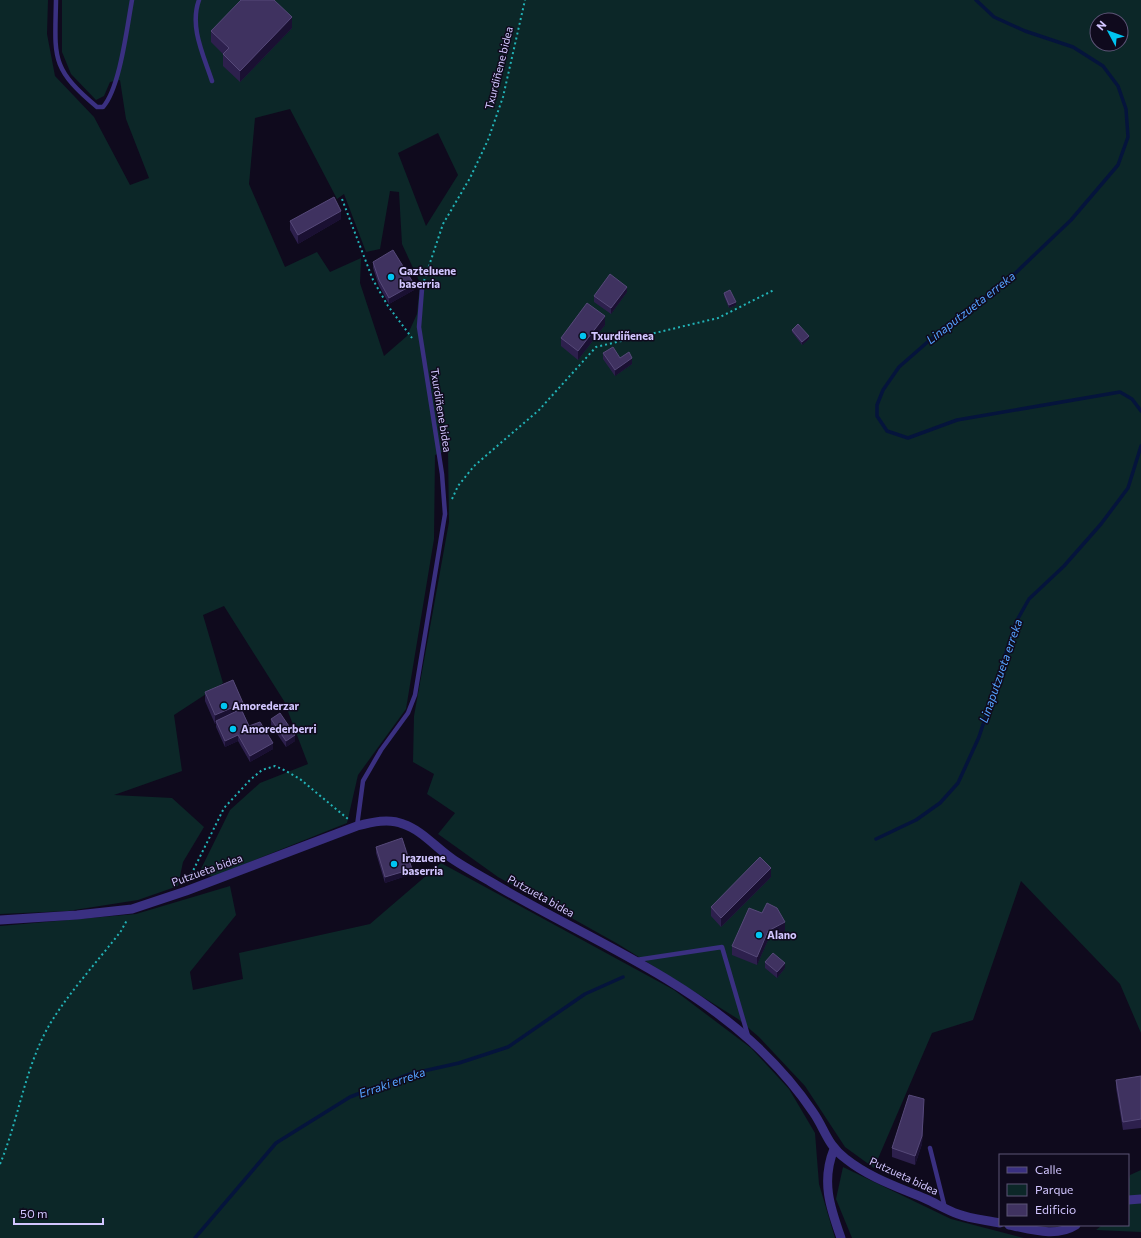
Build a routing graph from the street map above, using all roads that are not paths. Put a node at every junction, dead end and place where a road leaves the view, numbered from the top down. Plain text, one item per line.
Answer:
1 (56, 0) edge
2 (132, 0) edge
3 (199, 0) edge
4 (212, 81) dead end
5 (422, 289) road end
6 (357, 826) junction
7 (0, 920) edge
8 (635, 961) junction
9 (749, 1040) junction
10 (930, 1148) dead end
11 (834, 1149) junction
12 (1141, 1199) edge
13 (1129, 1200) edge
14 (945, 1209) junction
15 (999, 1223) edge
16 (1014, 1226) edge
17 (1074, 1226) edge
18 (841, 1238) edge

1 - 2 lane
3 - 4 lane
5 - 6 lane, Txurdiñene bidea
6 - 7 street, Putzueta bidea
6 - 8 street, Putzueta bidea
8 - 9 street, Putzueta bidea
8 - 9 lane
9 - 11 street, Putzueta bidea
10 - 14 lane
11 - 14 street, Putzueta bidea
11 - 18 street
12 - 13 street
14 - 15 street, Putzueta bidea
16 - 17 street

